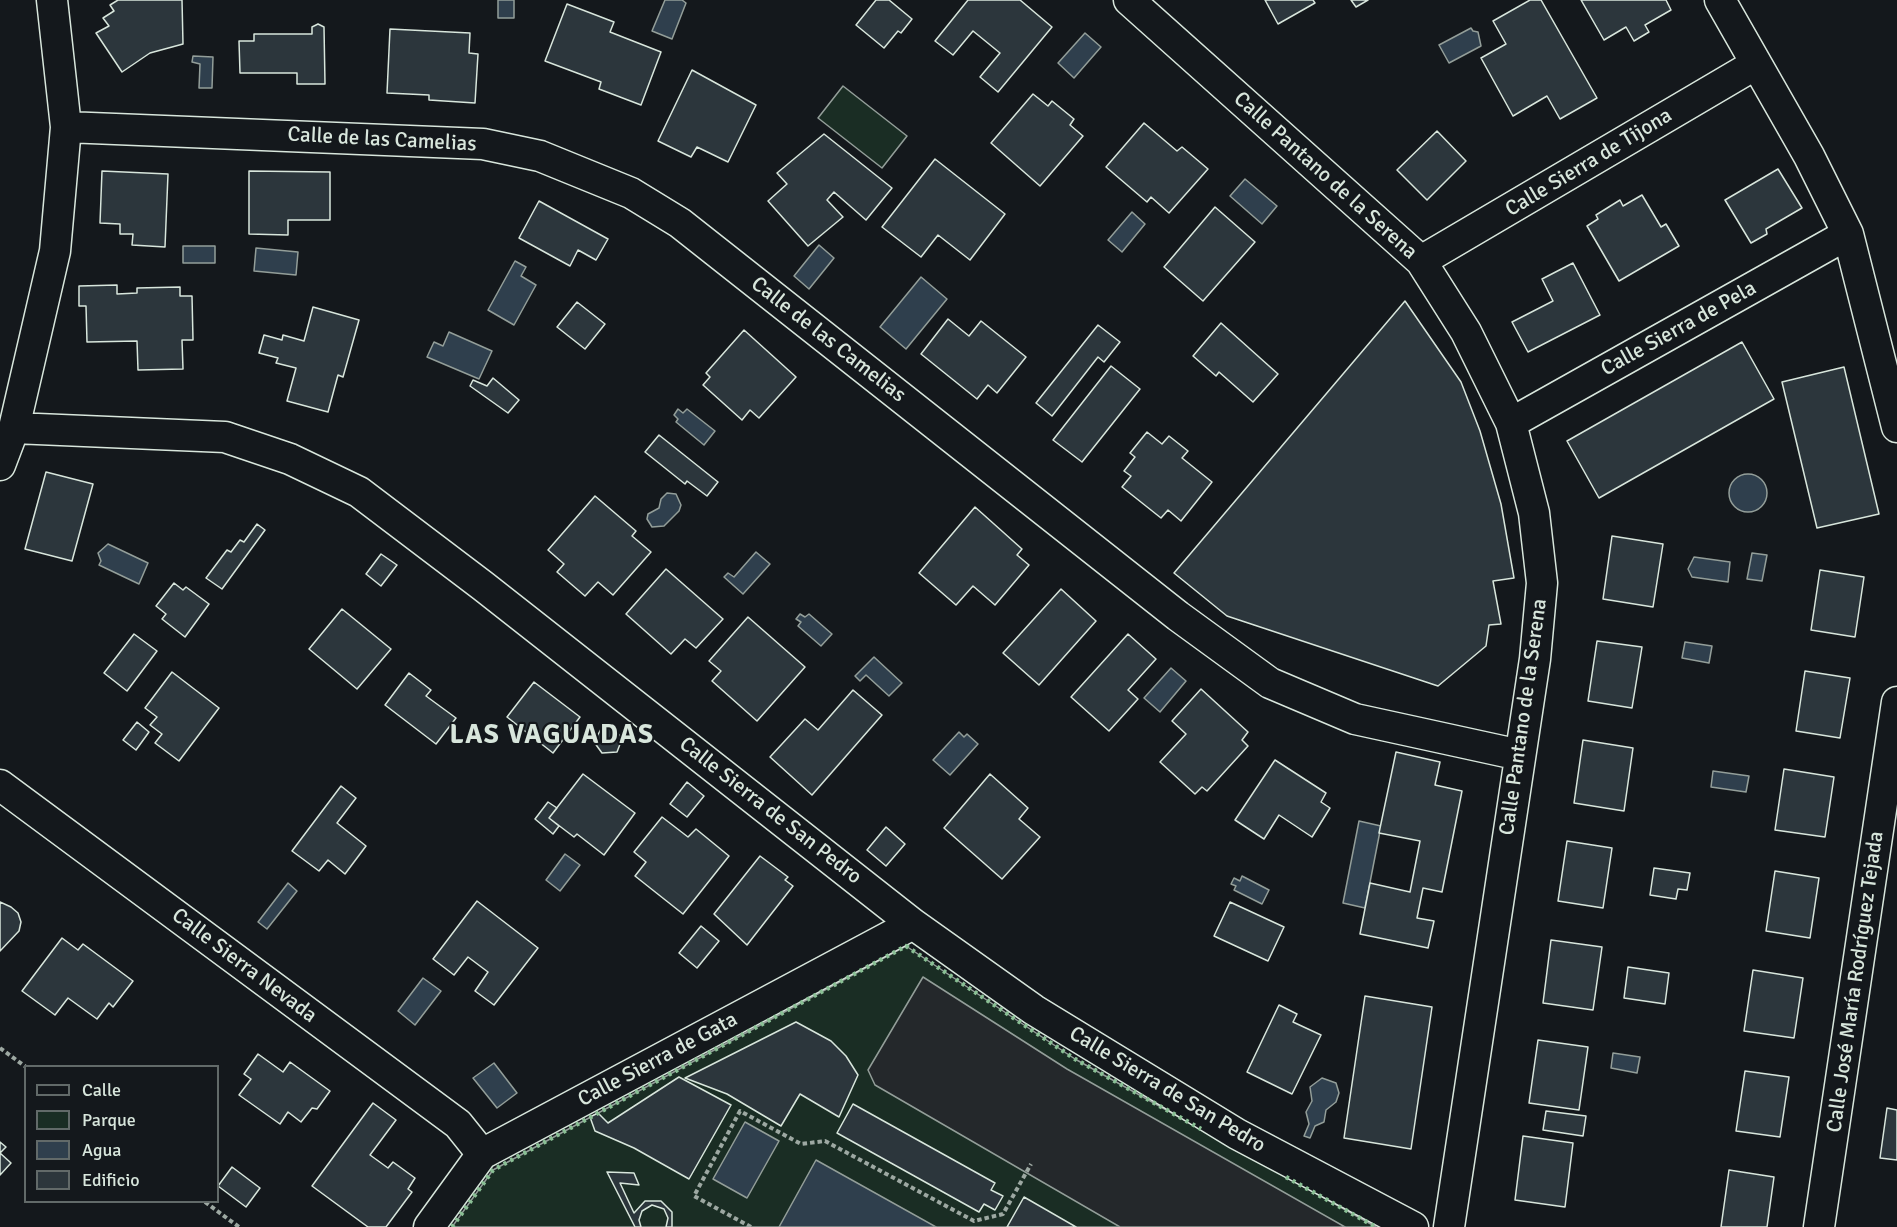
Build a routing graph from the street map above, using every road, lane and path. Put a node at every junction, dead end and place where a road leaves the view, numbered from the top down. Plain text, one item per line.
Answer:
1 (52, 0) edge
2 (1720, 0) edge
3 (1135, 2) edge
4 (1756, 64) junction
5 (66, 127) junction
6 (1848, 234) junction
7 (1421, 261) junction
8 (1510, 423) junction
9 (1897, 427) edge
10 (14, 428) junction
11 (0, 465) edge
12 (1897, 702) edge
13 (1520, 755) junction
14 (0, 785) edge
15 (913, 924) junction
16 (0, 1048) edge
17 (24, 1066) edge
18 (482, 1154) junction
19 (1031, 1164) dead end
20 (206, 1203) edge
21 (239, 1227) edge
22 (429, 1227) edge
23 (751, 1227) edge
24 (1413, 1227) edge
25 (1449, 1227) edge
26 (1819, 1227) edge

1 - 5 street
2 - 4 street
3 - 7 street, Calle Pantano de la Serena
4 - 6 street
4 - 7 street, Calle Sierra de Tijona
5 - 10 street
5 - 13 street, Calle de las Camelias
6 - 8 street, Calle Sierra de Pela
6 - 9 street
7 - 8 street, Calle Pantano de la Serena
8 - 13 street, Calle Pantano de la Serena
10 - 11 street
10 - 15 street, Calle Sierra de San Pedro
12 - 26 street, Calle José María Rodríguez Tejada
13 - 25 street, Calle Pantano de la Serena
14 - 18 street, Calle Sierra Nevada
15 - 18 street, Calle Sierra de Gata
15 - 24 street, Calle Sierra de San Pedro
16 - 17 path
18 - 22 street, Calle Sierra de Gata
19 - 23 path
20 - 21 path

